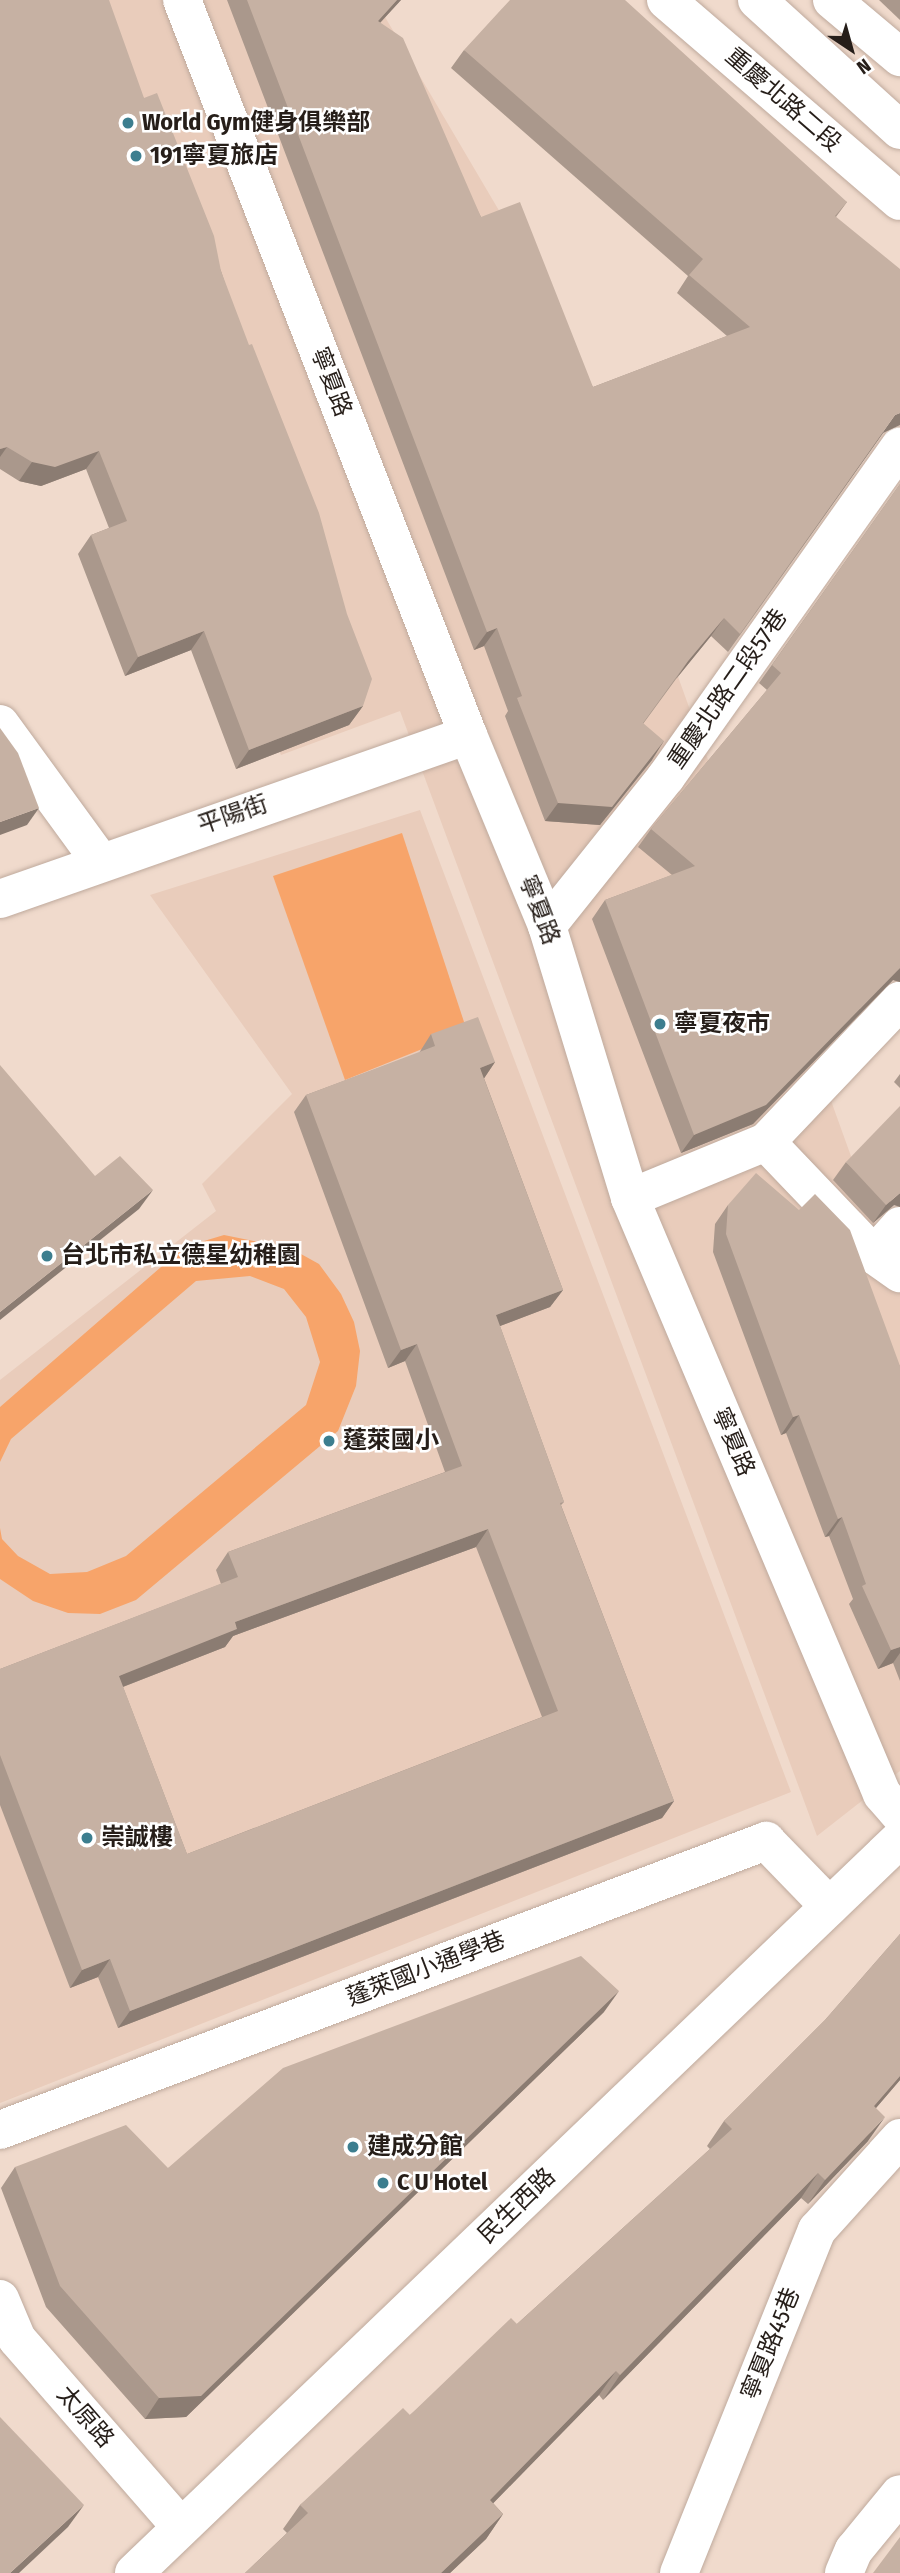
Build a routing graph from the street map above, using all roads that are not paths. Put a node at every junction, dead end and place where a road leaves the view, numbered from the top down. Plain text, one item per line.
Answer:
1 (182, 0) edge
2 (666, 0) edge
3 (757, 0) edge
4 (832, 0) edge
5 (900, 57) edge
6 (900, 130) edge
7 (900, 201) edge
8 (900, 446) edge
9 (0, 724) edge
10 (468, 735) junction
11 (100, 861) junction
12 (0, 899) edge
13 (547, 926) junction
14 (900, 1001) edge
15 (766, 1142) junction
16 (630, 1198) junction
17 (900, 1227) edge
18 (887, 1264) edge
19 (900, 1815) edge
20 (900, 1839) edge
21 (829, 1906) junction
22 (0, 2130) edge
23 (900, 2138) edge
24 (0, 2299) edge
25 (900, 2494) edge
26 (181, 2528) junction
27 (134, 2573) edge
28 (678, 2573) edge
29 (844, 2573) edge

1 - 10 street, 寧夏路
2 - 7 street, 重慶北路二段
3 - 6 street
4 - 5 street
8 - 13 street, 重慶北路二段57巷
9 - 11 street
10 - 11 street, 平陽街
10 - 13 street, 寧夏路
11 - 12 street, 平陽街
13 - 16 street, 寧夏路
14 - 15 street
15 - 16 street
15 - 18 street
16 - 19 street, 寧夏路
17 - 18 street
20 - 21 street, 民生西路
21 - 22 street, 蓬萊國小通學巷
21 - 26 street, 民生西路
23 - 28 street, 寧夏路45巷
24 - 26 street, 太原路
25 - 29 street
26 - 27 street, 民生西路

